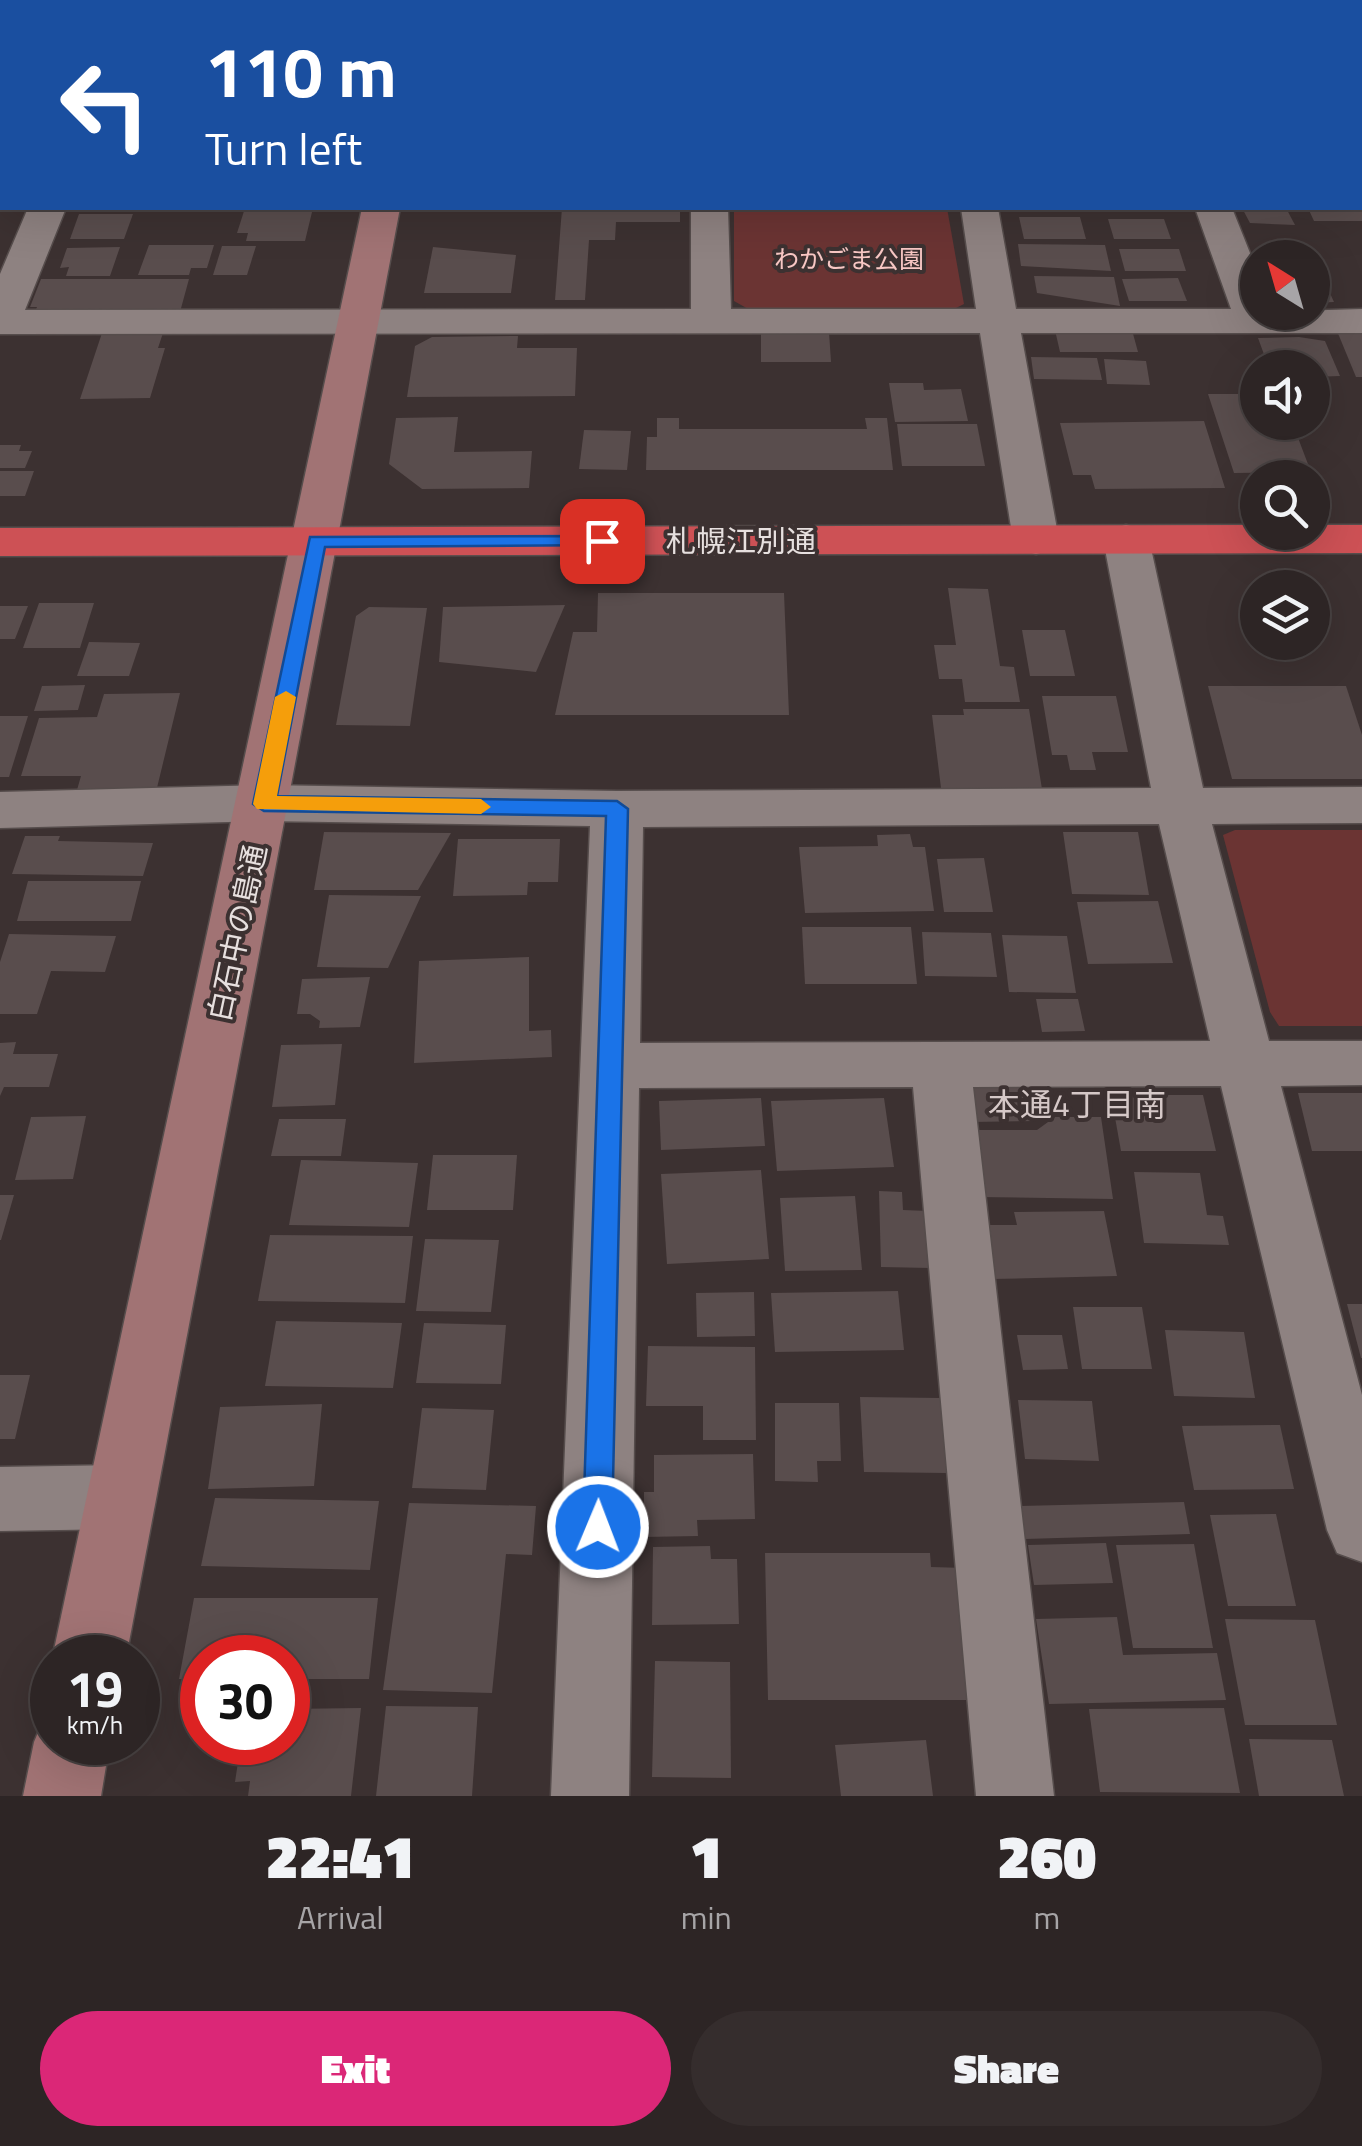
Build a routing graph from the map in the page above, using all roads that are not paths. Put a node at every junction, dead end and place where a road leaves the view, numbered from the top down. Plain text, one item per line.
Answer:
1 (46, 210) edge
2 (381, 210) edge
3 (709, 210) edge
4 (979, 210) edge
5 (1215, 210) edge
6 (1240, 279) edge
7 (358, 319) junction
8 (1362, 320) edge
9 (711, 321) junction
10 (1002, 321) junction
11 (1330, 321) edge
12 (0, 322) edge
13 (1240, 322) edge
14 (1036, 540) junction
15 (1126, 540) junction
16 (1362, 540) edge
17 (0, 542) edge
18 (317, 542) junction
19 (264, 804) junction
20 (1181, 806) junction
21 (1362, 806) edge
22 (617, 809) junction
23 (0, 810) edge
24 (1246, 1063) junction
25 (1362, 1063) edge
26 (941, 1064) junction
27 (610, 1066) junction
28 (120, 1496) junction
29 (0, 1499) edge
30 (1362, 1530) edge
31 (93, 1635) edge
32 (68, 1765) edge
33 (62, 1796) edge
34 (590, 1796) edge
35 (1015, 1796) edge

1 - 12 street
2 - 7 street, 白石中の島通
3 - 9 street
4 - 10 street
5 - 6 street
7 - 9 street
7 - 12 street
7 - 18 street, 白石中の島通
8 - 11 street
9 - 10 street
10 - 13 street
10 - 14 street
14 - 15 highway, 札幌江別通
14 - 18 highway, 札幌江別通
15 - 16 highway, 札幌江別通
15 - 20 street
17 - 18 highway, 札幌江別通
18 - 19 street, 白石中の島通
19 - 22 street
19 - 23 street
19 - 28 street, 白石中の島通
20 - 21 street
20 - 22 street
20 - 24 street
22 - 27 street
24 - 25 street
24 - 26 street
24 - 30 street
26 - 27 street
26 - 35 street
27 - 34 street
28 - 29 street
28 - 31 street, 白石中の島通
32 - 33 street

